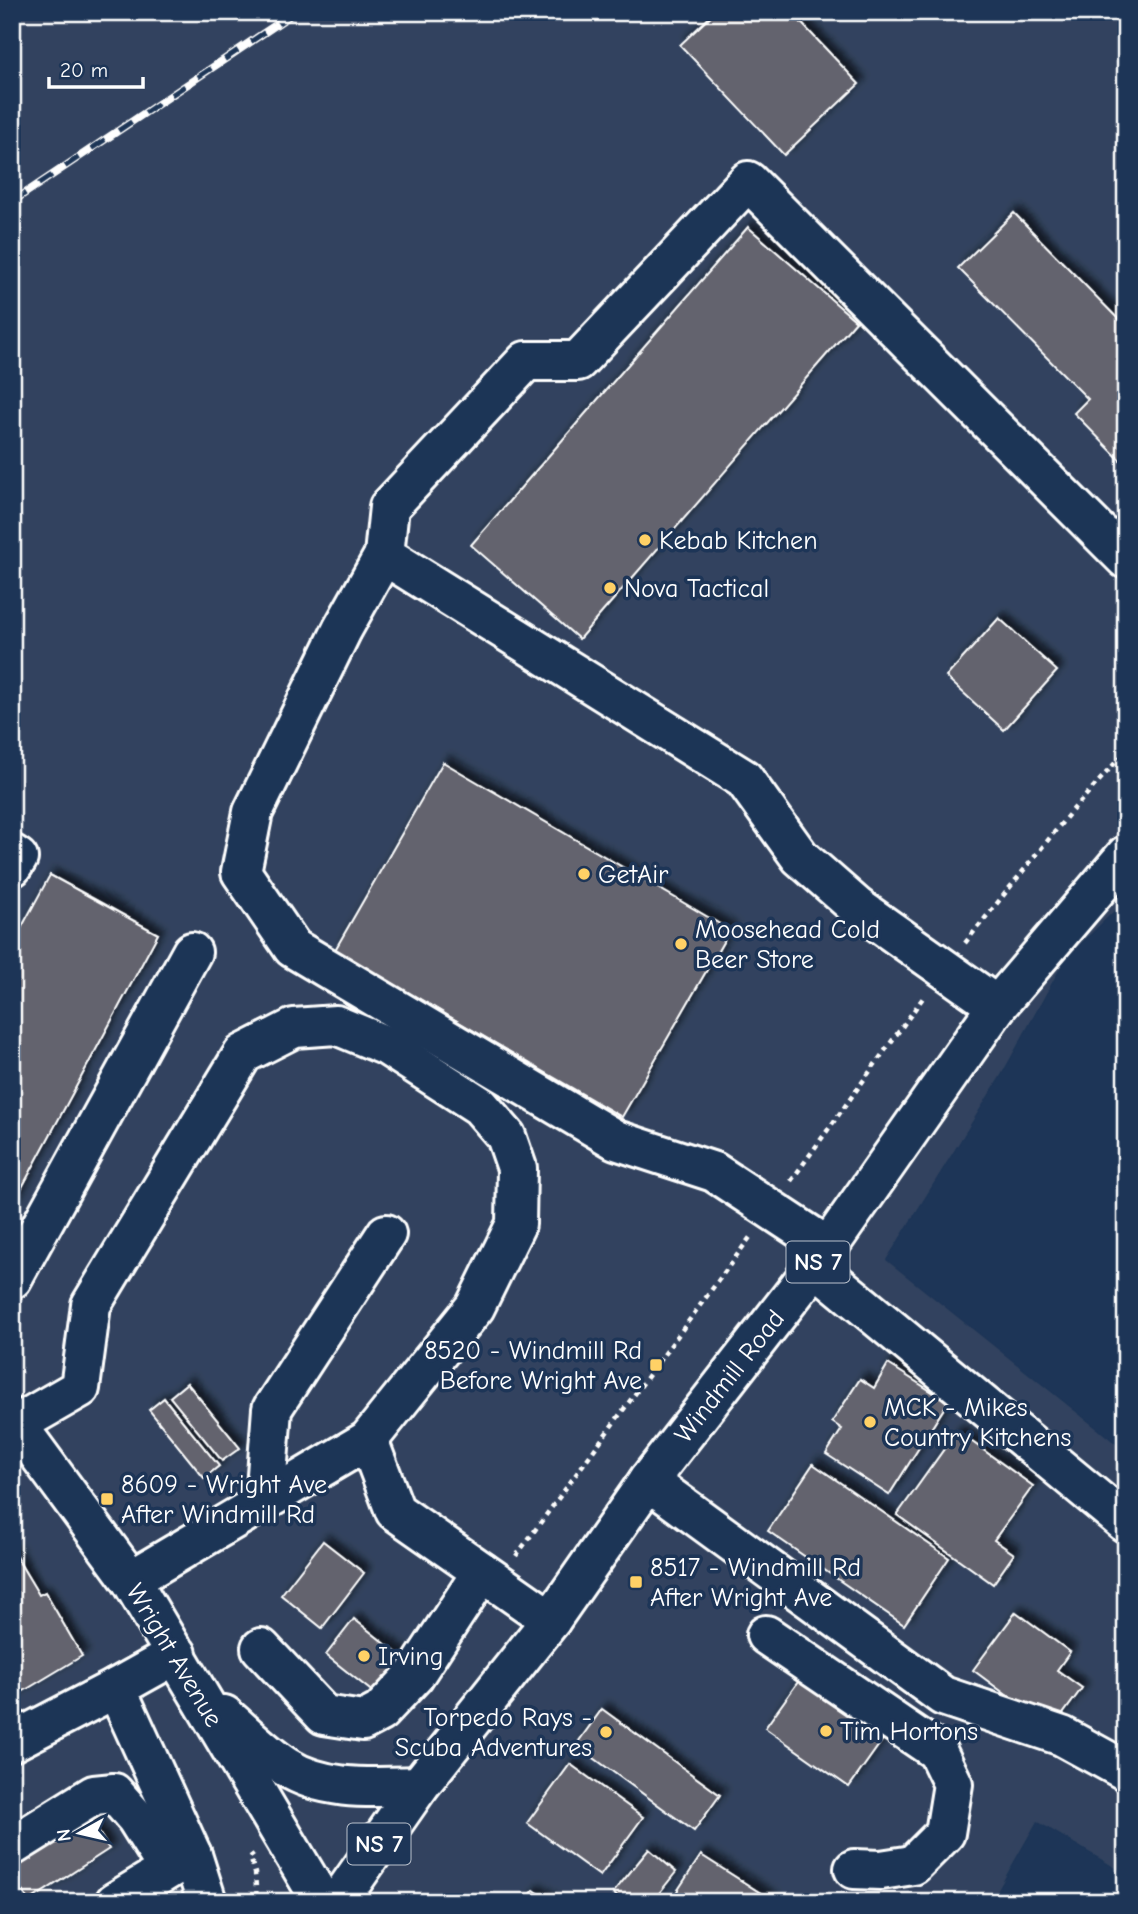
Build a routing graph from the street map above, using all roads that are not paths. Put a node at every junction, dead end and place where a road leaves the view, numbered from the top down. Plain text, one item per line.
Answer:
1 (384, 555) junction
2 (1126, 559) edge
3 (12, 854) edge
4 (1126, 855) edge
5 (12, 867) edge
6 (192, 952) dead end
7 (997, 1006) junction
8 (386, 1234) dead end
9 (822, 1257) junction
10 (12, 1279) edge
11 (14, 1423) edge
12 (368, 1440) junction
13 (648, 1481) junction
14 (265, 1501) junction
15 (1126, 1523) edge
16 (489, 1577) junction
17 (131, 1580) junction
18 (551, 1620) junction
19 (765, 1635) dead end
20 (261, 1648) dead end
21 (177, 1654) junction
22 (116, 1688) junction
23 (202, 1697) junction
24 (12, 1742) edge
25 (1126, 1771) edge
26 (419, 1786) junction
27 (12, 1846) edge
28 (180, 1862) junction
29 (854, 1869) dead end
30 (132, 1898) edge
31 (207, 1902) edge
32 (322, 1902) edge
33 (338, 1902) edge

1 - 2 main road
1 - 7 main road
1 - 9 main road
3 - 5 main road
4 - 7 main road, Windmill Road / NS 7
6 - 10 main road
7 - 9 main road, Windmill Road / NS 7
8 - 14 main road
9 - 13 main road, Windmill Road / NS 7
9 - 15 main road
11 - 12 main road
11 - 17 main road, Wright Avenue
12 - 14 main road
12 - 16 main road
13 - 18 main road, Windmill Road / NS 7
13 - 25 main road
14 - 17 main road
16 - 18 main road
16 - 20 main road
17 - 21 main road, Wright Avenue
18 - 26 main road, Windmill Road / NS 7
19 - 29 main road
21 - 22 main road
21 - 23 main road, Wright Avenue
22 - 24 main road
22 - 28 main road
23 - 26 main road
23 - 32 main road, Wright Avenue
26 - 33 main road, Windmill Road / NS 7
27 - 28 main road
28 - 30 main road
28 - 31 main road

